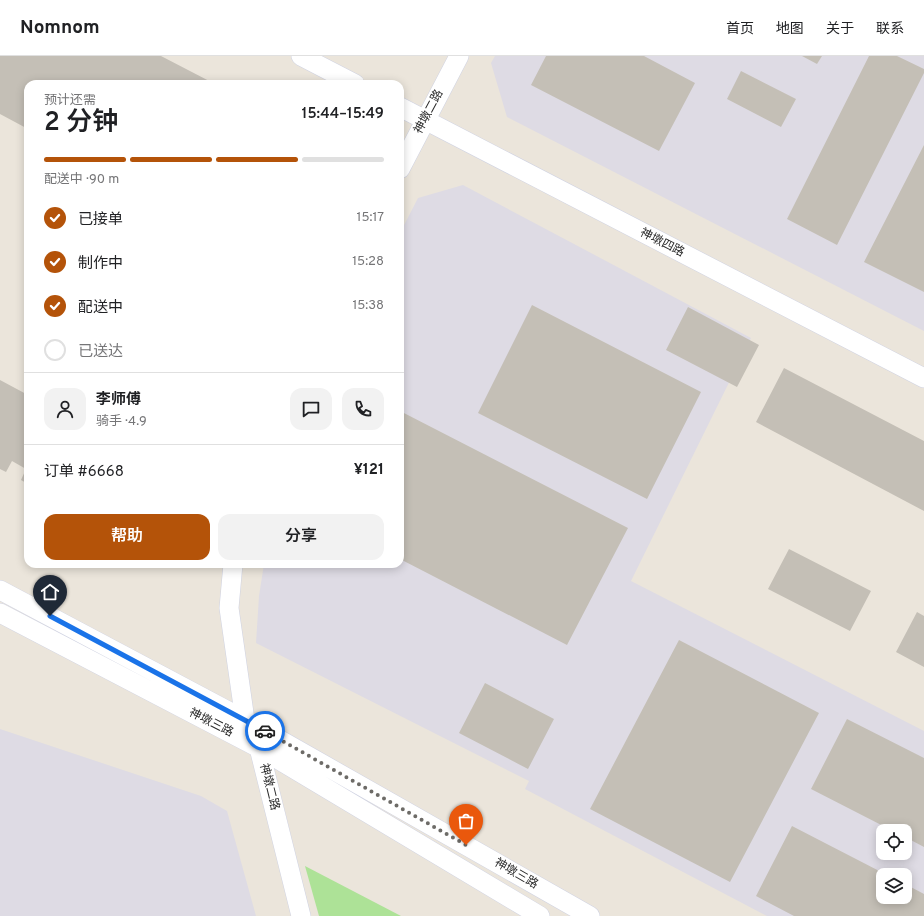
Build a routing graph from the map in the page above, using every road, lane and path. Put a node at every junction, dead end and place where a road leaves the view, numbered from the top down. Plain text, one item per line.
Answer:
1 (301, 56) edge
2 (459, 56) edge
3 (347, 80) edge
4 (404, 109) edge
5 (424, 120) junction
6 (404, 161) edge
7 (924, 378) edge
8 (233, 568) edge
9 (0, 583) edge
10 (0, 590) edge
11 (36, 609) junction
12 (0, 614) edge
13 (0, 624) edge
14 (39, 634) junction
15 (245, 720) junction
16 (259, 748) junction
17 (301, 916) edge
18 (540, 916) edge
19 (590, 916) edge

1 - 3 street
2 - 5 street, 神墩二路
4 - 5 street, 神墩四路
5 - 6 street, 神墩二路
5 - 7 street, 神墩四路
8 - 15 street, 神墩二路
9 - 11 street
10 - 11 street, 神墩三路
11 - 15 street, 神墩三路
12 - 14 street, 神墩三路
13 - 14 street
14 - 16 street, 神墩三路
15 - 16 street, 神墩二路
15 - 19 street, 神墩三路
16 - 17 street, 神墩二路
16 - 18 street, 神墩三路

